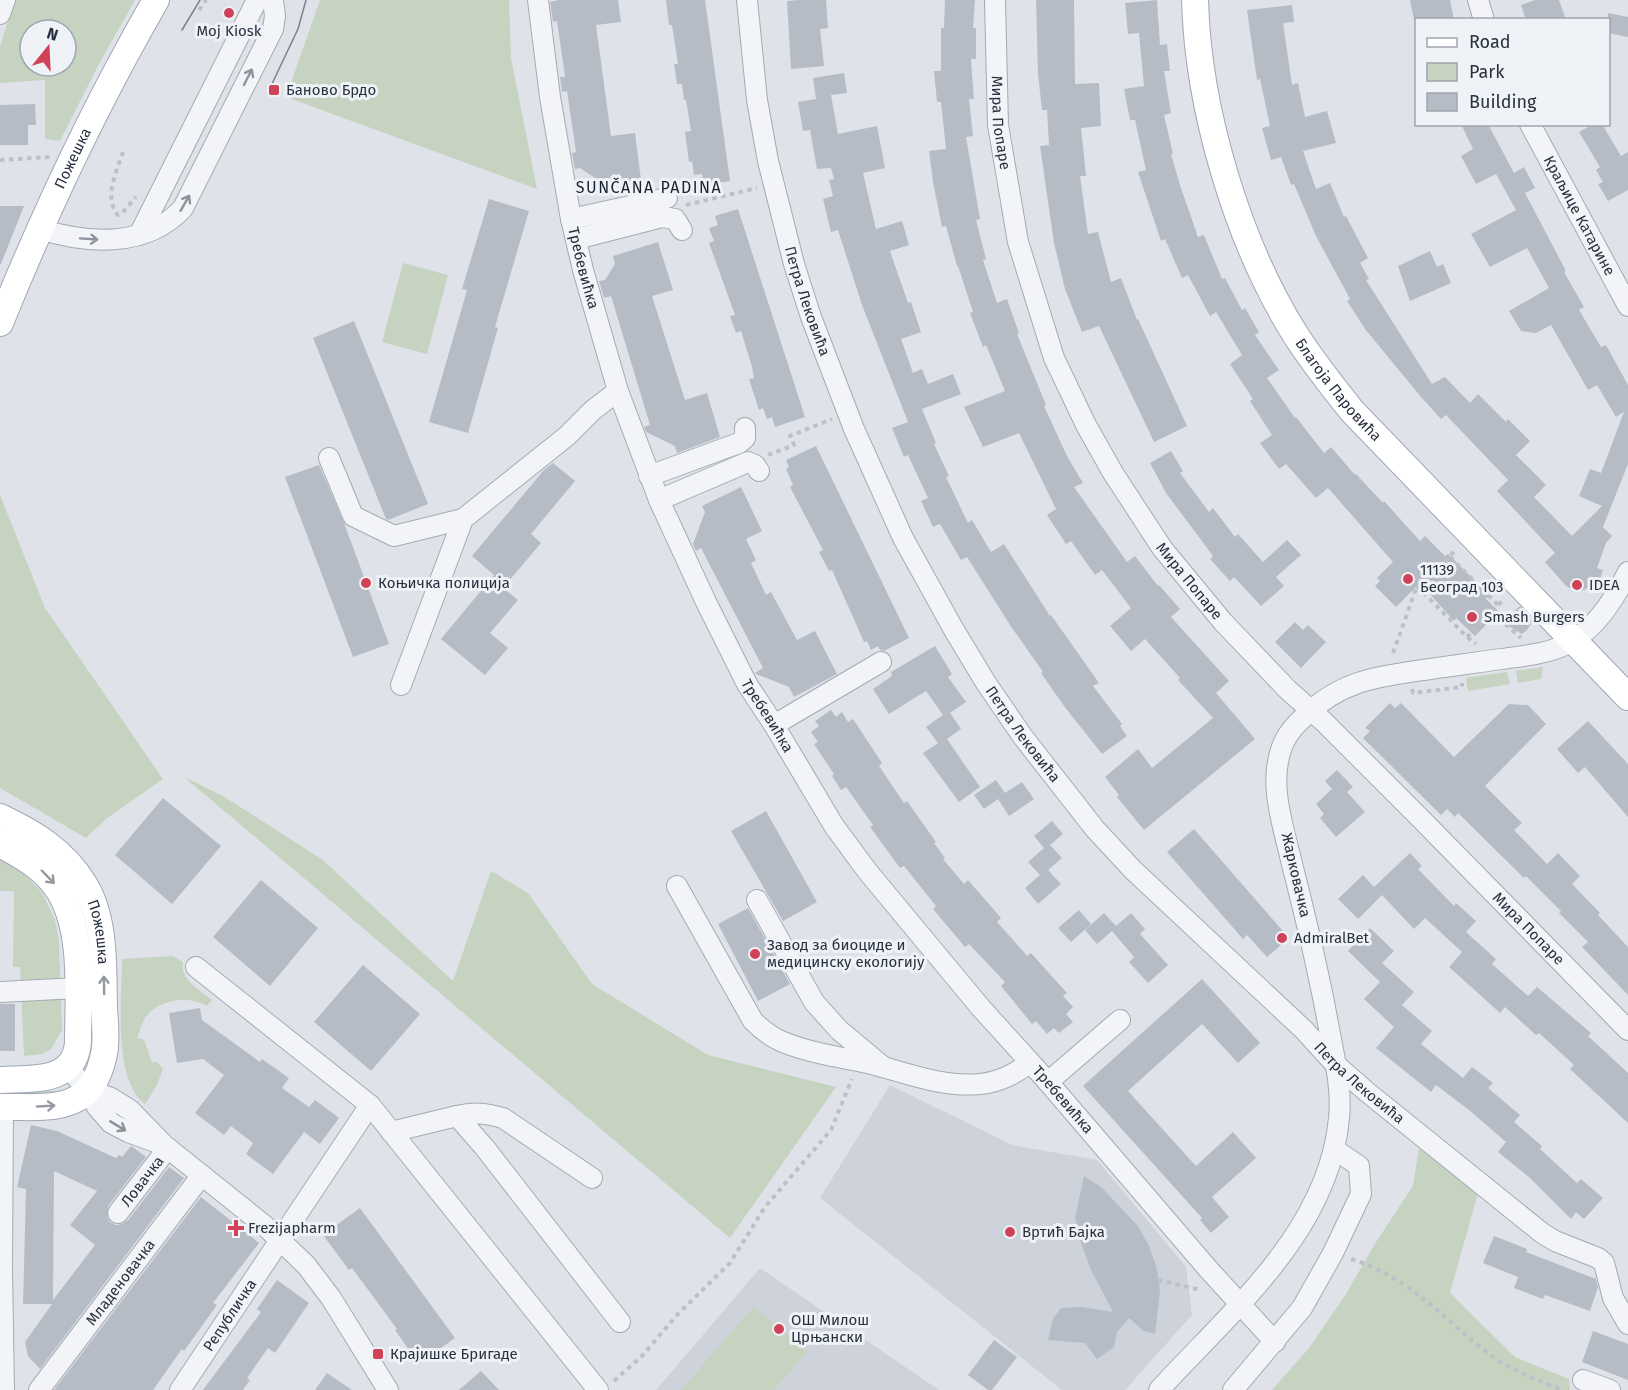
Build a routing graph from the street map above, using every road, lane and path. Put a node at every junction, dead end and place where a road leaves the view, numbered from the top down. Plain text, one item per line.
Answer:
1 (4, 0) edge
2 (156, 0) edge
3 (206, 0) edge
4 (257, 0) edge
5 (273, 0) edge
6 (538, 0) edge
7 (747, 0) edge
8 (995, 0) edge
9 (1195, 0) edge
10 (1478, 0) edge
11 (199, 10) dead end
12 (0, 14) edge
13 (1483, 18) edge
14 (1531, 126) edge
15 (123, 152) dead end
16 (55, 158) dead end
17 (0, 160) edge
18 (773, 184) junction
19 (138, 195) dead end
20 (674, 202) joint
21 (571, 219) junction
22 (40, 229) junction
23 (682, 230) dead end
24 (139, 235) junction
25 (576, 239) junction
26 (1628, 306) edge
27 (0, 323) edge
28 (618, 391) junction
29 (848, 412) junction
30 (745, 428) dead end
31 (794, 445) dead end
32 (328, 458) dead end
33 (759, 471) dead end
34 (649, 476) junction
35 (659, 500) junction
36 (463, 519) junction
37 (1461, 545) dead end
38 (1450, 557) junction
39 (1628, 573) edge
40 (1417, 586) junction
41 (1510, 592) dead end
42 (1498, 604) junction
43 (1492, 612) junction
44 (1467, 637) junction
45 (1522, 638) dead end
46 (1574, 640) junction
47 (1478, 645) dead end
48 (1393, 653) dead end
49 (881, 662) dead end
50 (401, 685) dead end
51 (1462, 687) dead end
52 (1413, 693) dead end
53 (1628, 697) edge
54 (1310, 710) junction
55 (774, 725) junction
56 (0, 817) edge
57 (0, 844) edge
58 (677, 886) dead end
59 (757, 900) dead end
60 (196, 968) dead end
61 (78, 988) junction
62 (0, 993) edge
63 (1120, 1020) dead end
64 (1628, 1030) edge
65 (859, 1061) junction
66 (1030, 1063) junction
67 (1335, 1064) junction
68 (883, 1067) junction
69 (68, 1068) junction
70 (0, 1080) edge
71 (1048, 1082) junction
72 (88, 1090) junction
73 (370, 1105) junction
74 (2, 1107) edge
75 (457, 1116) junction
76 (391, 1132) junction
77 (166, 1146) junction
78 (1334, 1149) junction
79 (202, 1175) junction
80 (592, 1178) dead end
81 (118, 1213) dead end
82 (281, 1240) junction
83 (1333, 1253) junction
84 (1158, 1280) dead end
85 (1201, 1290) dead end
86 (1240, 1304) junction
87 (620, 1323) dead end
88 (1628, 1324) edge
89 (1275, 1342) junction
90 (1583, 1380) dead end
91 (605, 1387) edge
92 (4, 1390) edge
93 (39, 1390) edge
94 (180, 1390) edge
95 (388, 1390) edge
96 (1159, 1390) edge
97 (1233, 1390) edge
98 (1563, 1390) edge
99 (1610, 1390) edge

1 - 12 street
2 - 22 main road, Пожешка
3 - 11 path
4 - 24 street
24 -> 5 street
6 - 21 street, Требевићка
7 - 18 street, Петра Лековића
8 - 54 street, Мира Попаре
9 - 46 main road, Благоја Паровића
10 - 13 street
14 - 26 street, Краљице Катарине
15 - 19 path
16 - 17 path
18 - 20 path
18 - 29 street, Петра Лековића
20 - 21 street
21 - 25 street, Требевићка
22 -> 24 street
22 - 27 main road, Пожешка
23 - 25 street
25 - 28 street, Требевићка
28 - 34 street, Требевићка
28 - 36 street
29 - 31 path
29 - 67 street, Петра Лековића
30 - 34 street
32 - 36 street
33 - 35 street
34 - 35 street, Требевићка
35 - 55 street, Требевићка
36 - 50 street
37 - 38 path
38 - 40 path
38 - 42 path
39 - 46 street, Жарковачка
40 - 44 path
40 - 48 path
41 - 42 path
42 - 43 path
43 - 44 path
43 - 45 path
44 - 47 path
46 - 53 main road, Благоја Паровића
46 - 54 street, Жарковачка
49 - 55 street
51 - 52 path
54 - 64 street, Мира Попаре
54 - 67 street, Жарковачка
55 - 66 street, Требевићка
72 -> 56 main road, Пожешка
57 -> 61 main road, Пожешка
58 - 65 street
59 - 68 street
60 - 73 street
61 - 62 street
61 - 69 main road, Пожешка
63 - 71 street
65 - 68 street
65 - 91 path
66 - 68 street
66 - 71 street, Требевићка
67 - 78 street, Жарковачка
67 - 88 street, Петра Лековића
69 - 70 main road
69 - 72 street
71 - 86 street, Требевићка
74 -> 72 main road
72 - 77 street
73 - 76 street
73 - 82 street, Републичка
74 - 92 street
75 - 76 street
75 - 80 street
75 - 87 street
76 - 91 street
77 - 79 street
77 - 81 street, Ловачка
78 - 83 street
78 - 86 street, Жарковачка
79 - 82 street
79 - 93 street, Младеновачка
82 - 94 street, Републичка
82 - 95 street
83 - 89 street
83 - 98 path
84 - 85 path
86 - 89 street, Требевићка
86 - 96 street, Жарковачка
89 - 97 street
90 - 99 street

